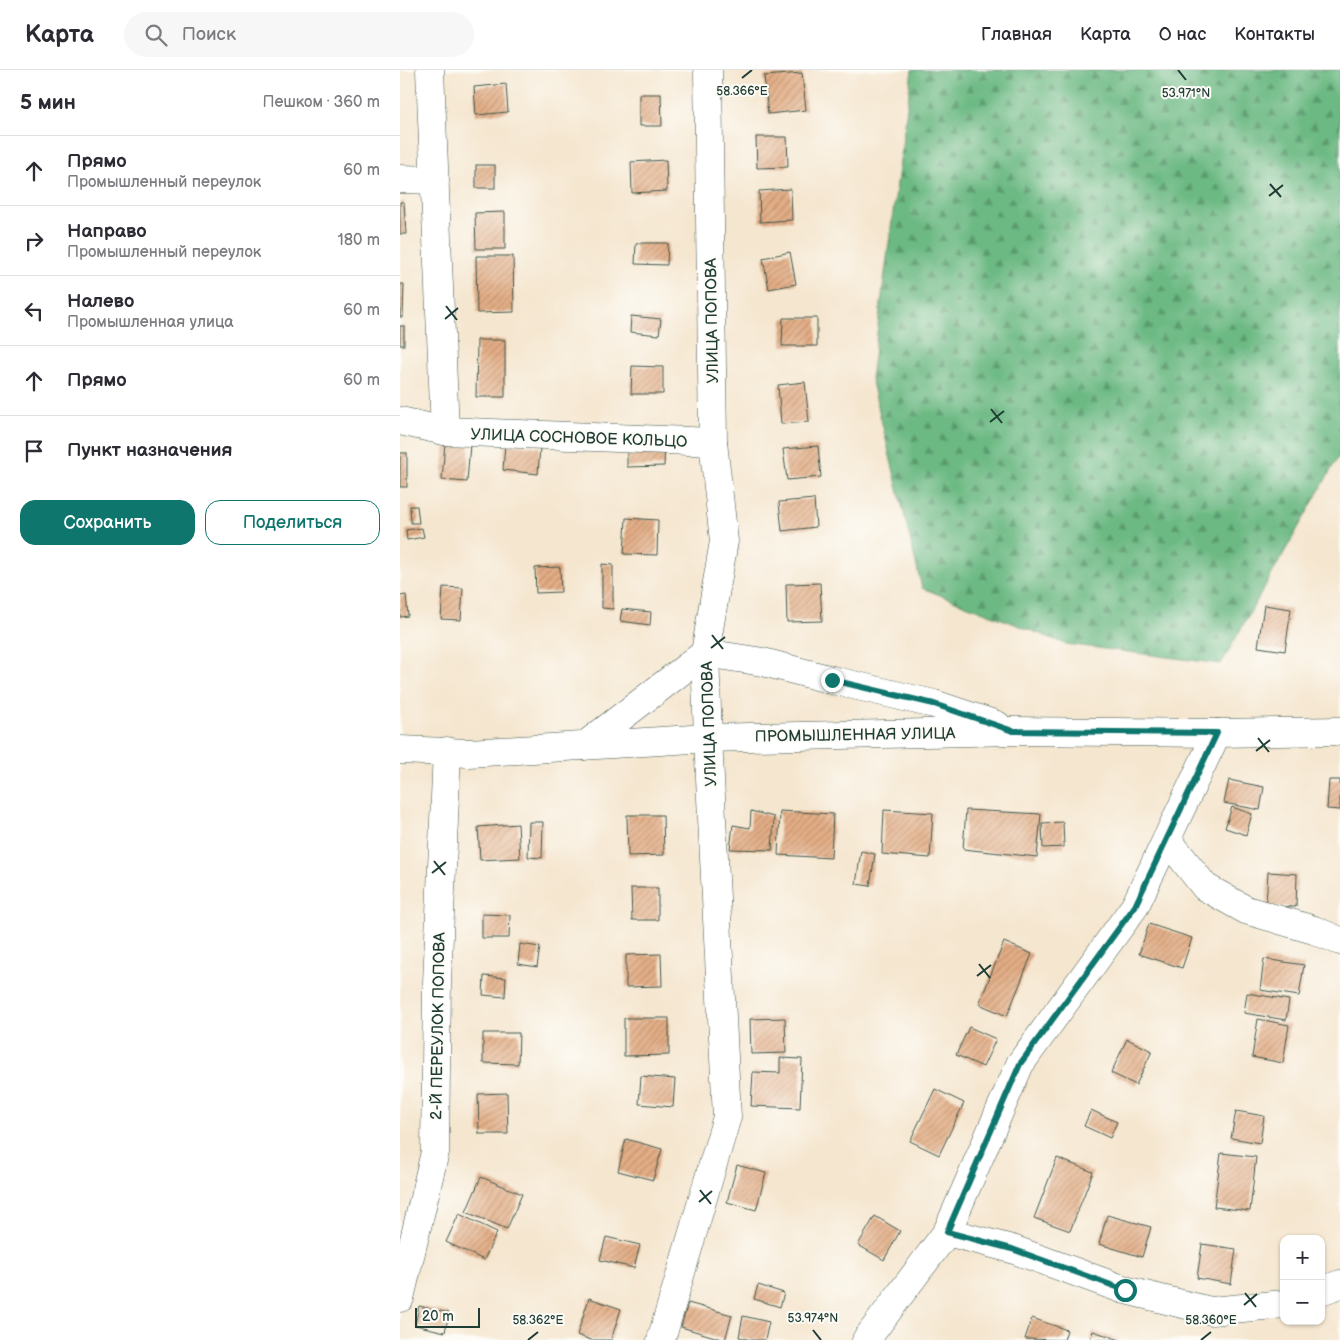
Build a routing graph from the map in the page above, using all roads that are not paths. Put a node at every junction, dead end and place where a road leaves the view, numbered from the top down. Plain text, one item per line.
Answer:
1 (430, 70) edge
2 (708, 70) edge
3 (400, 179) edge
4 (435, 180) junction
5 (400, 420) edge
6 (445, 431) junction
7 (713, 442) junction
8 (705, 653) junction
9 (1013, 731) junction
10 (1340, 731) edge
11 (1217, 733) junction
12 (708, 738) junction
13 (584, 746) junction
14 (400, 750) edge
15 (447, 751) junction
16 (1167, 839) junction
17 (1340, 941) edge
18 (947, 1232) junction
19 (1340, 1284) edge
20 (1325, 1290) edge
21 (400, 1298) edge
22 (1280, 1304) edge
23 (663, 1339) edge
24 (866, 1340) edge

1 - 4 street
2 - 7 street, УЛИЦА ПОПОВА
3 - 4 street
4 - 6 street
5 - 6 street, УЛИЦА СОСНОВОЕ КОЛЬЦО
6 - 7 street, УЛИЦА СОСНОВОЕ КОЛЬЦО
7 - 8 street, УЛИЦА ПОПОВА
8 - 9 street
8 - 12 street, УЛИЦА ПОПОВА
8 - 13 street
9 - 11 street, ПРОМЫШЛЕННАЯ УЛИЦА
9 - 12 street, ПРОМЫШЛЕННАЯ УЛИЦА
10 - 11 street, ПРОМЫШЛЕННАЯ УЛИЦА
11 - 16 street
12 - 13 street, ПРОМЫШЛЕННАЯ УЛИЦА
12 - 23 street, УЛИЦА ПОПОВА
13 - 15 street, ПРОМЫШЛЕННАЯ УЛИЦА
14 - 15 street, ПРОМЫШЛЕННАЯ УЛИЦА
15 - 21 street, 2-Й ПЕРЕУЛОК ПОПОВА
16 - 17 street
16 - 18 street
18 - 22 street
18 - 24 street
19 - 20 street

